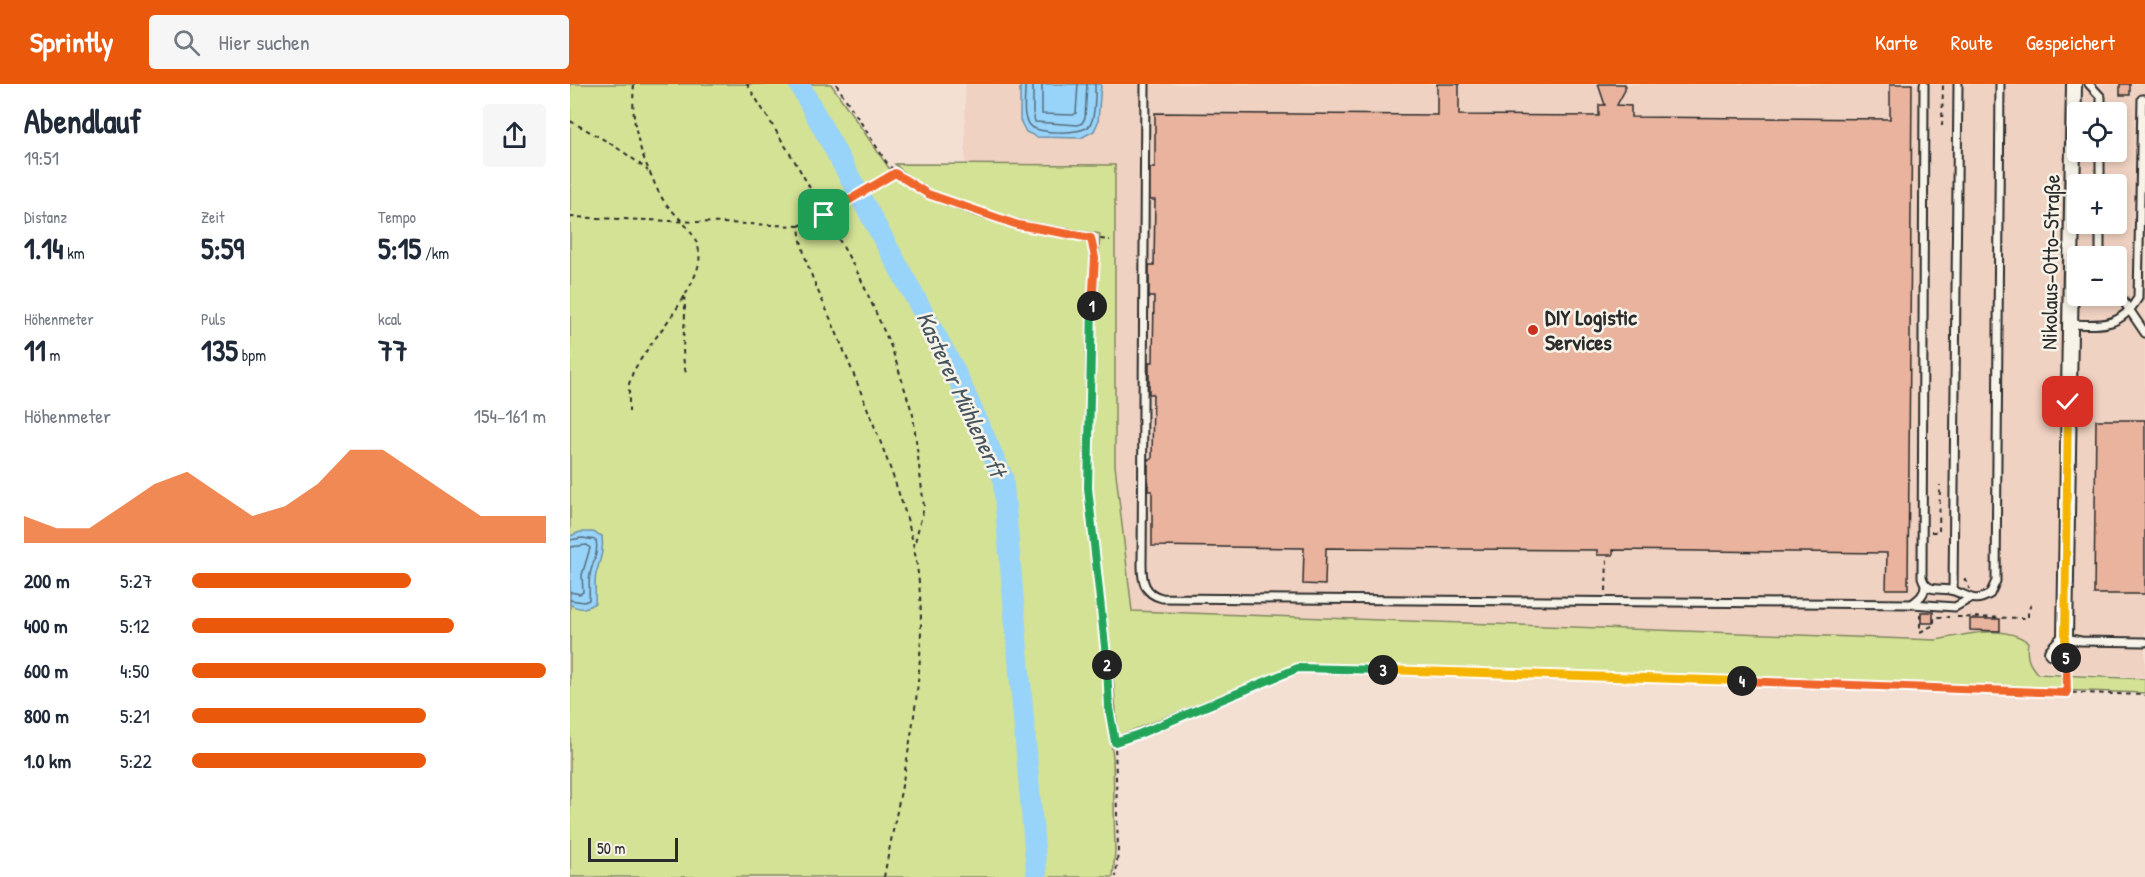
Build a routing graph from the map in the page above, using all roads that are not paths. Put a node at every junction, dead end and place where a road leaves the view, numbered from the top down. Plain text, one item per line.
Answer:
1 (1144, 84) edge
2 (1924, 84) edge
3 (1958, 84) edge
4 (2000, 84) edge
5 (2074, 84) edge
6 (2089, 84) edge
7 (2145, 99) edge
8 (2101, 102) edge
9 (2127, 305) edge
10 (2131, 310) junction
11 (2070, 324) junction
12 (2145, 333) edge
13 (1925, 585) junction
14 (1953, 590) junction
15 (1969, 599) junction
16 (1912, 604) junction
17 (2065, 638) junction
18 (2145, 642) edge
19 (2052, 652) dead end

1 - 16 lane
2 - 13 lane
3 - 14 lane
4 - 15 lane
5 - 11 street, Nikolaus-Otto-Straße
6 - 8 lane
7 - 10 lane
9 - 10 lane
10 - 11 lane
10 - 12 lane
11 - 17 street, Nikolaus-Otto-Straße
13 - 14 lane
13 - 16 lane
14 - 15 lane
15 - 16 lane
17 - 18 lane
17 - 19 street

